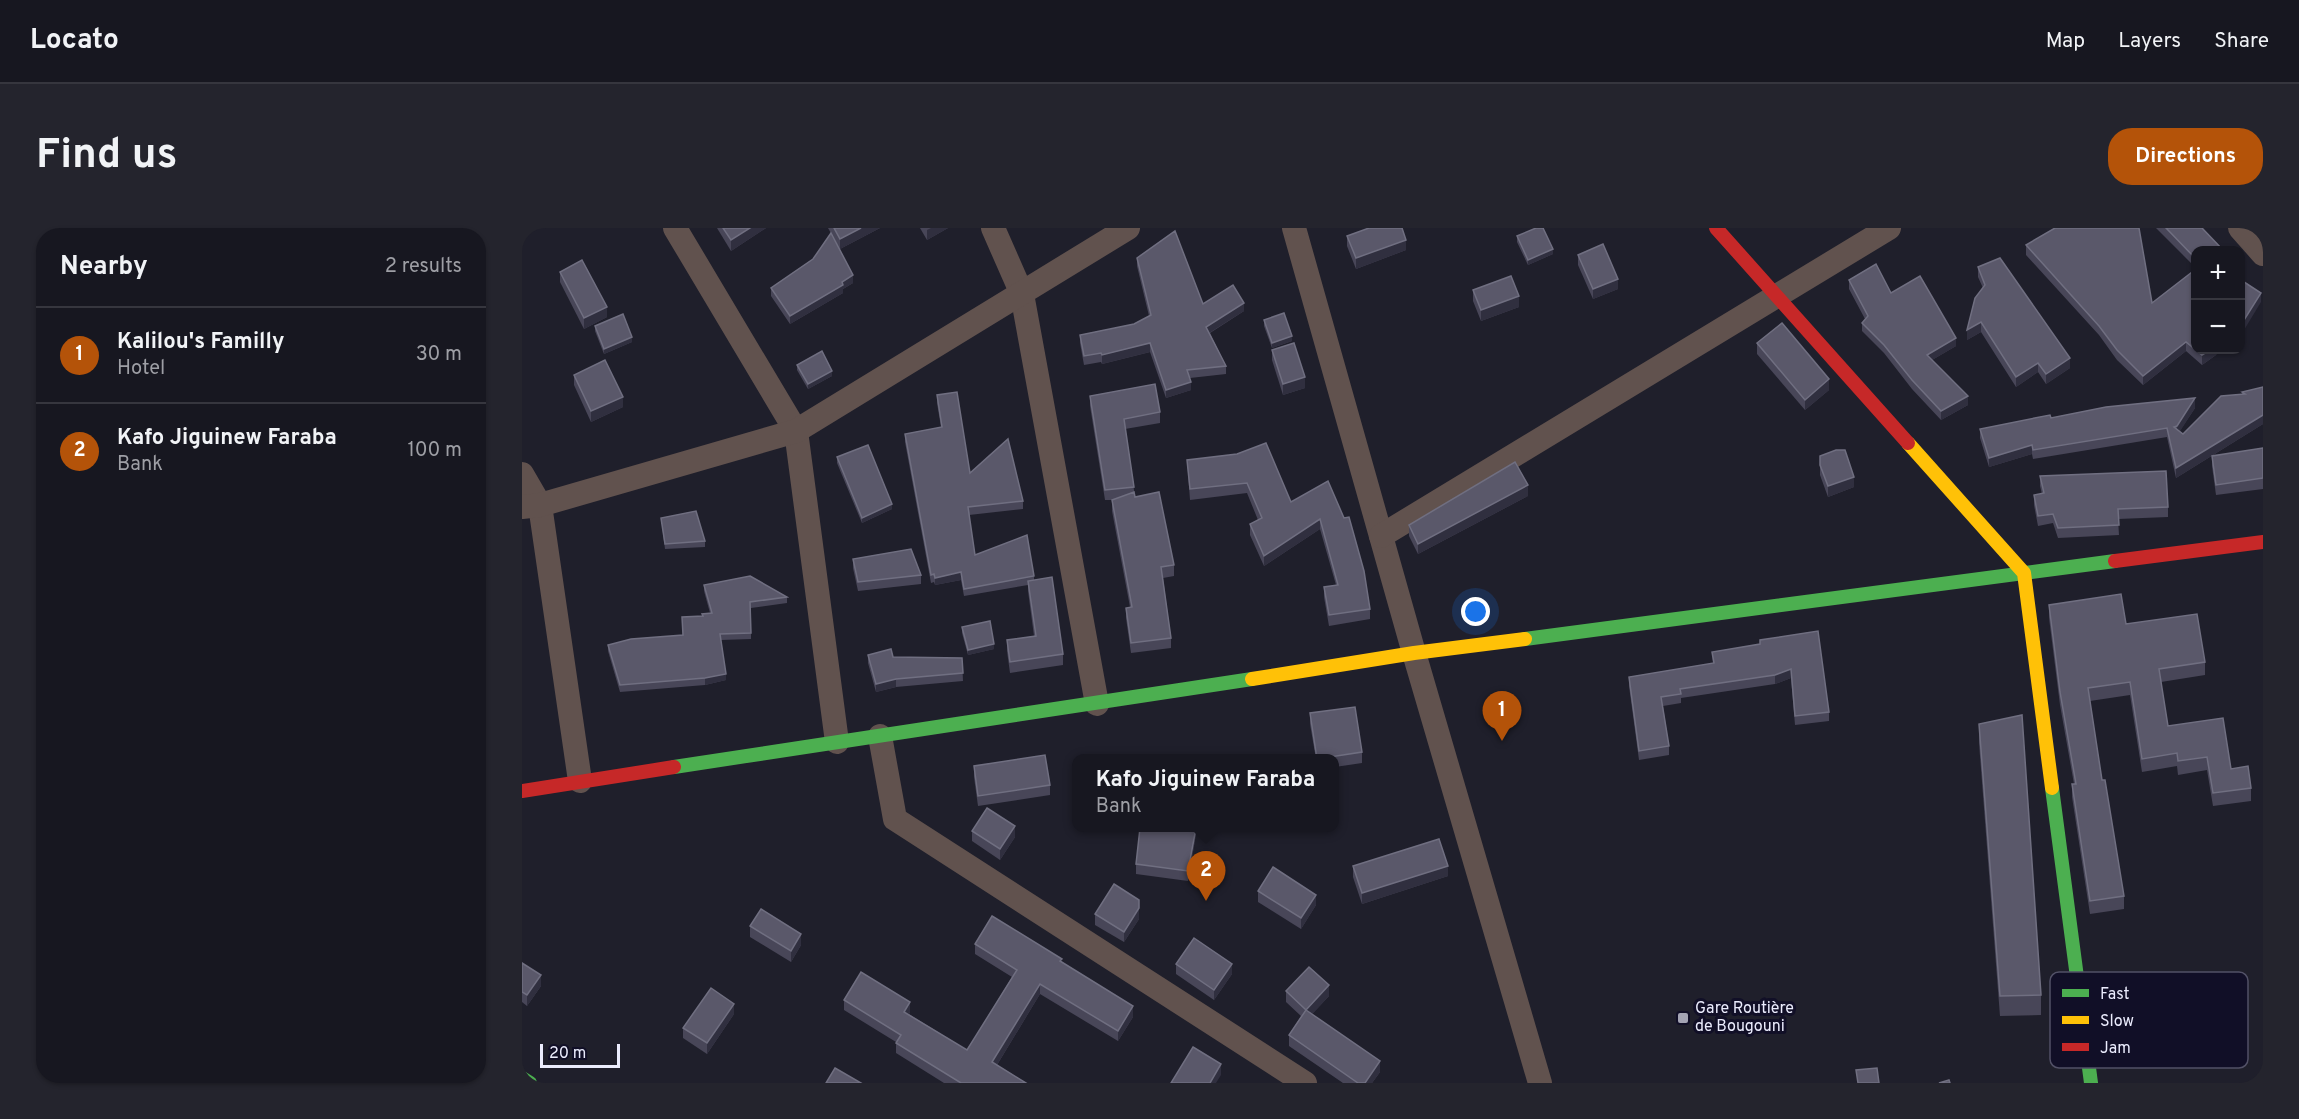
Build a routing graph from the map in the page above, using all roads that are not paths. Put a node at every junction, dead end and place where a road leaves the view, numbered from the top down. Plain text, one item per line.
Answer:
1 (675, 228) edge
2 (993, 228) edge
3 (1128, 228) edge
4 (1294, 228) edge
5 (1716, 228) edge
6 (1889, 228) edge
7 (2240, 228) edge
8 (2247, 228) edge
9 (2263, 239) edge
10 (2263, 254) edge
11 (1022, 294) junction
12 (1777, 298) junction
13 (796, 431) junction
14 (522, 474) edge
15 (531, 506) edge
16 (1381, 536) junction
17 (2263, 542) edge
18 (2024, 573) junction
19 (1414, 653) junction
20 (1097, 704) junction
21 (880, 736) junction
22 (837, 742) junction
23 (580, 781) junction
24 (522, 791) edge
25 (2076, 972) edge
26 (2089, 1068) edge
27 (522, 1078) edge
28 (530, 1083) edge
29 (1305, 1083) edge
30 (1540, 1083) edge
31 (2091, 1083) edge

1 - 13 street
2 - 11 street
3 - 11 street
4 - 16 street
5 - 12 main road
6 - 12 street
7 - 10 street
8 - 9 street
11 - 13 street
11 - 20 street
12 - 16 street
12 - 18 main road
13 - 15 street
13 - 22 street
14 - 15 street
15 - 23 street
16 - 19 street
17 - 18 main road
18 - 19 main road
18 - 25 main road
19 - 20 main road
19 - 30 street
20 - 21 main road
21 - 22 main road
21 - 29 street
22 - 23 main road
23 - 24 main road
26 - 31 main road
27 - 28 main road

